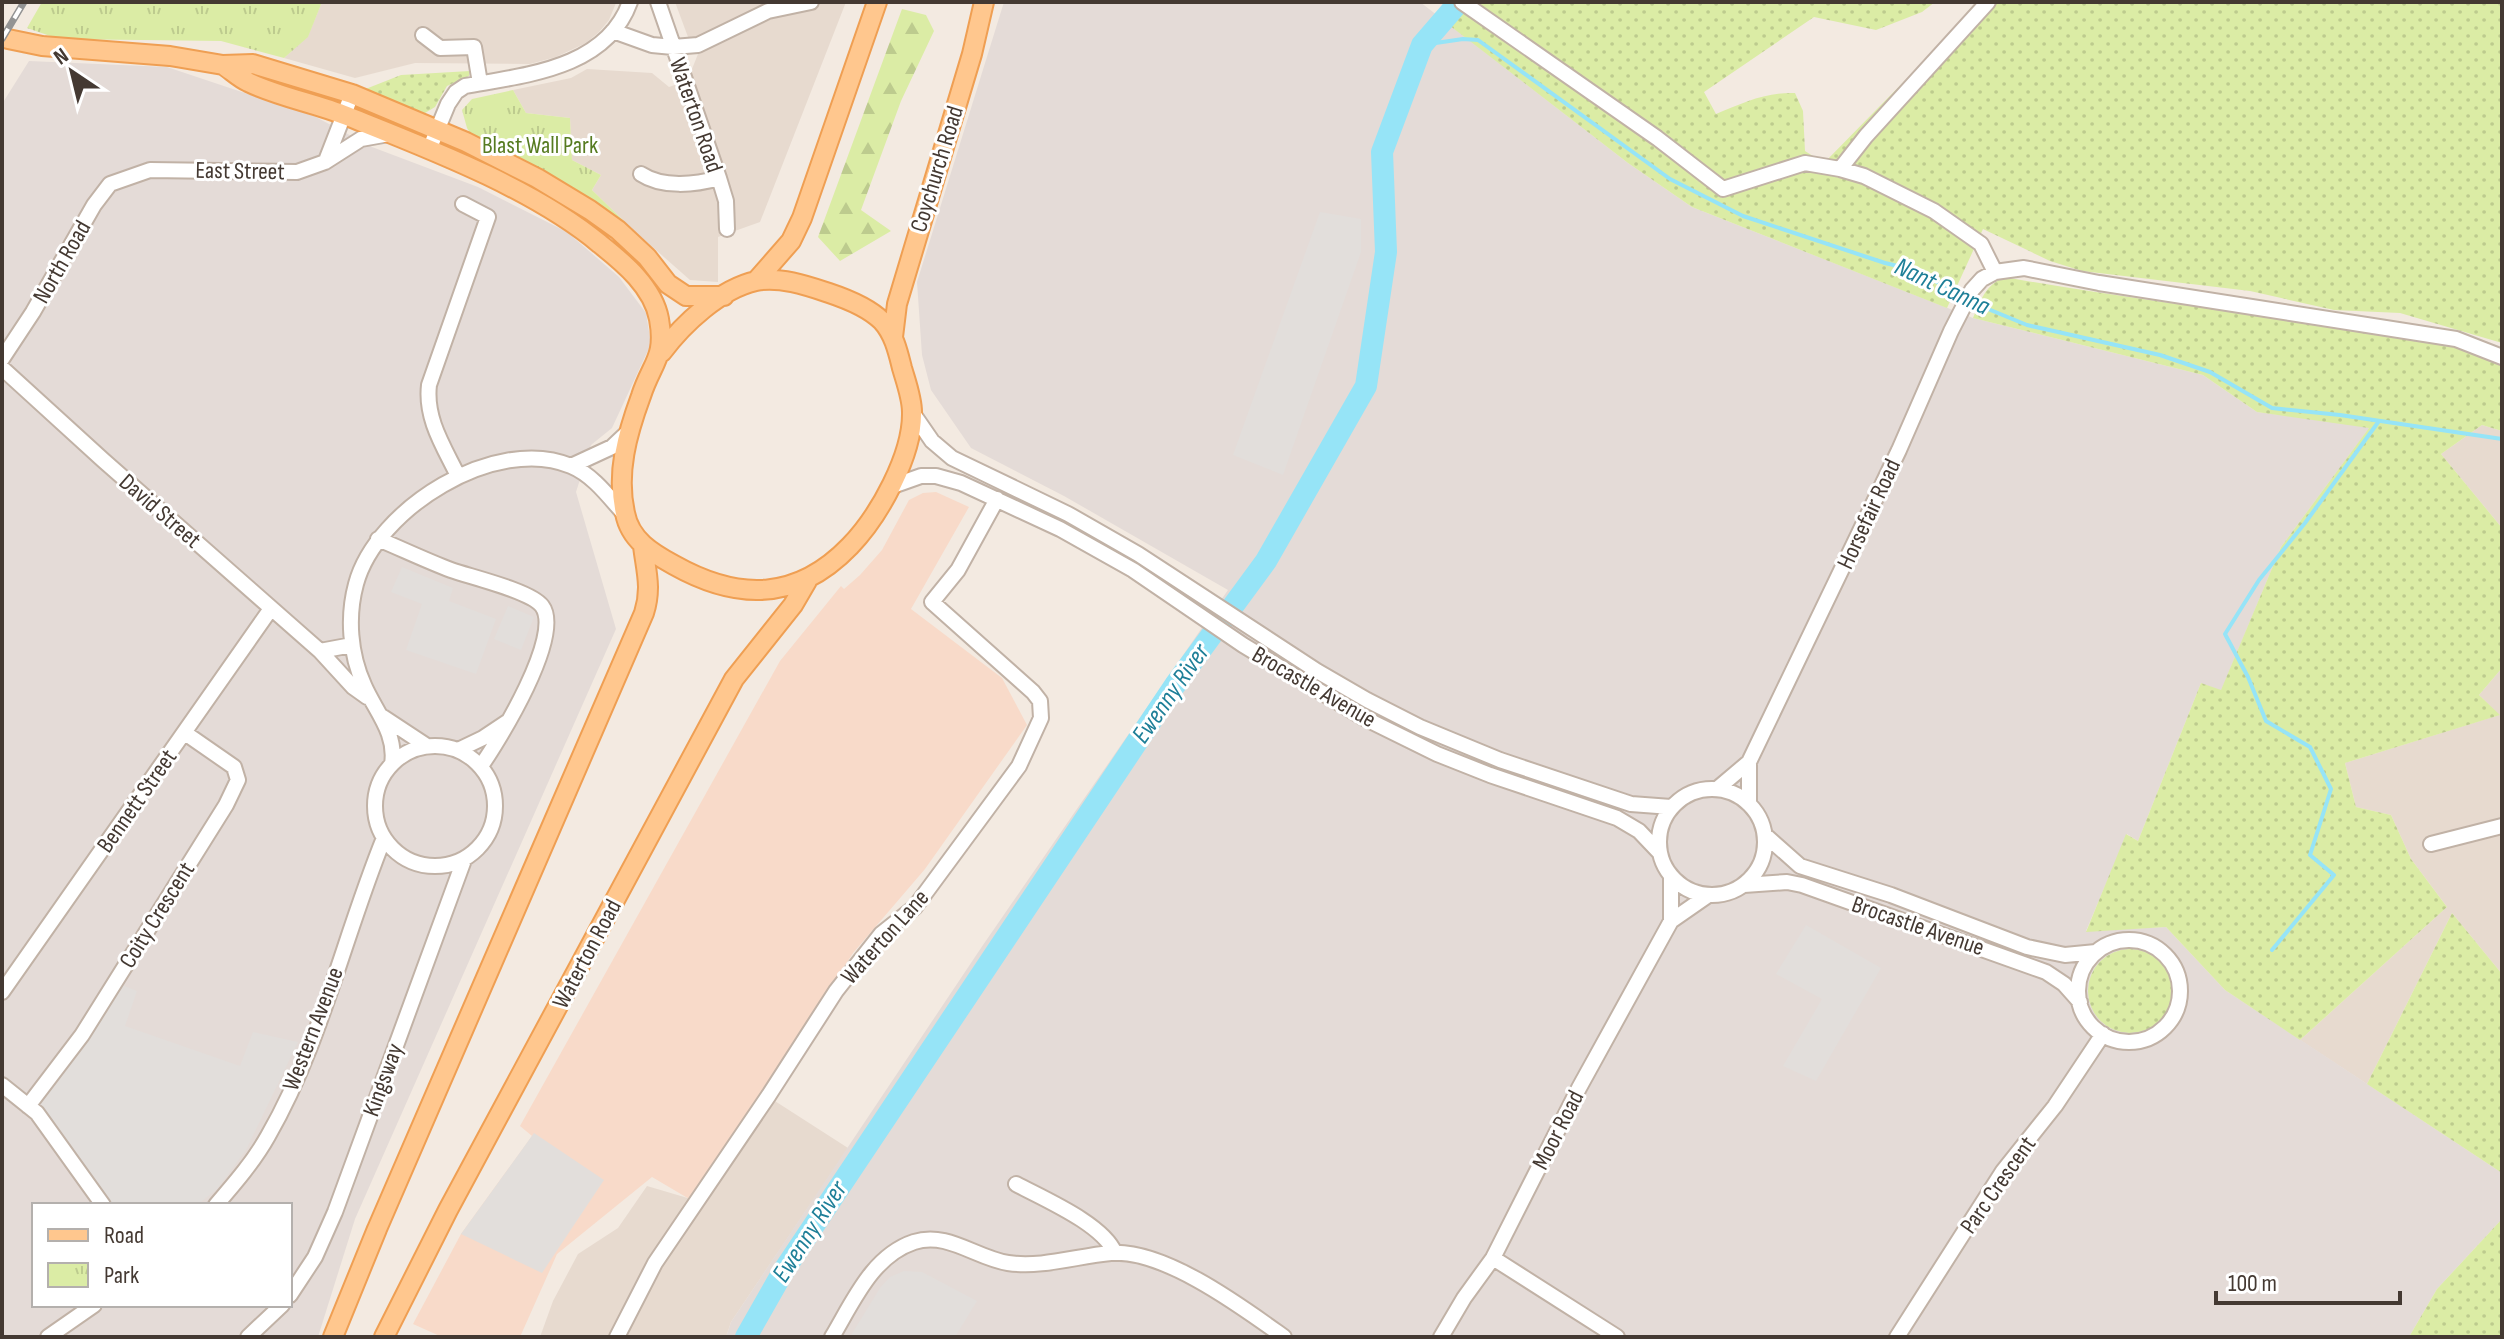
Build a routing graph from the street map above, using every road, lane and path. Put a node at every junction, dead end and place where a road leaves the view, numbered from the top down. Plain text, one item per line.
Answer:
1 (630, 2) edge
2 (658, 2) edge
3 (810, 2) edge
4 (877, 2) edge
5 (984, 2) edge
6 (1462, 2) edge
7 (1988, 2) edge
8 (613, 31) junction
9 (423, 35) dead end
10 (8, 39) dead end
11 (673, 47) junction
12 (223, 65) junction
13 (480, 83) junction
14 (352, 94) junction
15 (345, 115) junction
16 (438, 129) junction
17 (389, 134) junction
18 (429, 150) junction
19 (325, 162) junction
20 (1840, 169) junction
21 (641, 174) dead end
22 (719, 178) junction
23 (463, 204) dead end
24 (94, 205) joint
25 (727, 229) dead end
26 (1995, 272) junction
27 (756, 281) junction
28 (724, 296) junction
29 (893, 337) junction
30 (662, 352) junction
31 (2502, 357) edge
32 (2, 359) edge
33 (2, 368) edge
34 (912, 412) junction
35 (630, 430) junction
36 (571, 466) junction
37 (458, 476) junction
38 (890, 487) junction
39 (997, 499) junction
40 (625, 515) junction
41 (378, 539) junction
42 (643, 546) junction
43 (807, 581) junction
44 (270, 610) junction
45 (352, 645) junction
46 (320, 651) junction
47 (373, 702) junction
48 (383, 717) junction
49 (511, 720) junction
50 (185, 733) junction
51 (427, 746) junction
52 (458, 750) junction
53 (1749, 762) junction
54 (392, 764) junction
55 (481, 766) junction
56 (1717, 789) junction
57 (1749, 804) junction
58 (1671, 807) junction
59 (2502, 826) edge
60 (1765, 835) junction
61 (384, 838) junction
62 (2431, 844) dead end
63 (1659, 852) junction
64 (464, 860) junction
65 (1671, 877) junction
66 (1744, 885) junction
67 (1707, 896) junction
68 (1671, 921) junction
69 (2096, 952) junction
70 (2, 992) edge
71 (2080, 1002) junction
72 (2103, 1034) junction
73 (2, 1085) edge
74 (28, 1106) junction
75 (1016, 1184) dead end
76 (102, 1203) edge
77 (218, 1203) edge
78 (1115, 1253) junction
79 (1493, 1258) junction
80 (292, 1292) edge
81 (91, 1307) edge
82 (280, 1307) edge
83 (48, 1337) edge
84 (248, 1337) edge
85 (333, 1337) edge
86 (384, 1337) edge
87 (617, 1337) edge
88 (832, 1337) edge
89 (1284, 1337) edge
90 (1441, 1337) edge
91 (1617, 1337) edge
92 (1897, 1337) edge

1 - 8 street
2 - 11 street, Waterton Road
3 - 11 street
4 - 27 main road
5 - 29 main road, Coychurch Road
6 - 20 street
7 - 20 street
8 - 11 street
8 - 13 street
9 - 13 street
10 - 12 main road
11 - 22 street, Waterton Road
12 - 14 main road
12 - 15 main road
13 - 16 street
14 - 15 street
14 - 16 main road
15 - 17 main road
15 - 19 street
16 - 18 street
16 - 28 main road
17 - 18 main road
17 - 19 street, East Street
18 - 30 main road
19 - 24 street, East Street
20 - 26 street
21 - 22 street
22 - 25 street, Waterton Road
23 - 37 street
24 - 32 street, North Road
26 - 31 street
26 - 53 street, Horsefair Road
27 - 28 main road
27 - 29 main road
28 - 30 main road
29 - 34 main road
30 - 35 main road
33 - 44 street, David Street
34 - 38 main road
34 - 58 street, Brocastle Avenue
35 - 36 street
35 - 40 main road
36 - 37 street
36 - 40 street
37 - 41 street
38 - 39 street, Brocastle Avenue
38 - 43 main road
39 - 63 street, Brocastle Avenue
39 - 87 street, Waterton Lane
40 - 42 main road
41 - 45 street
41 - 49 street
42 - 43 main road
42 - 85 main road
43 - 86 main road, Waterton Road
44 - 46 street, David Street
44 - 50 street, Bennett Street
45 - 46 street
45 - 47 street
46 - 47 street, David Street
47 - 48 street
48 - 51 street
48 - 54 street
49 - 52 street
49 - 55 street
50 - 70 street, Bennett Street
50 - 74 street, Coity Crescent
51 - 52 street
51 - 54 street
52 - 55 street
53 - 56 street, Horsefair Road
53 - 57 street, Horsefair Road
54 - 61 street
55 - 64 street
56 - 57 street
56 - 58 street
57 - 60 street
58 - 63 street
59 - 62 street
60 - 66 street
60 - 69 street, Brocastle Avenue
61 - 64 street
61 - 77 street, Western Avenue
63 - 65 street
64 - 80 street, Kingsway
65 - 67 street
65 - 68 street, Moor Road
66 - 67 street
66 - 71 street, Brocastle Avenue
67 - 68 street, Moor Road
68 - 79 street, Moor Road
69 - 71 street
69 - 72 street
71 - 72 street
72 - 92 street, Parc Crescent
73 - 74 street
74 - 76 street
75 - 78 street
78 - 88 street
78 - 89 street
79 - 90 street, Moor Road
79 - 91 street
81 - 83 street
82 - 84 street

